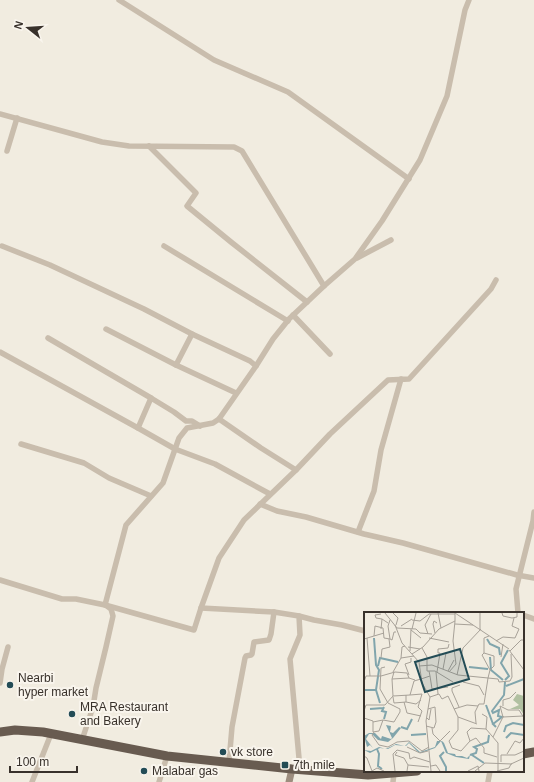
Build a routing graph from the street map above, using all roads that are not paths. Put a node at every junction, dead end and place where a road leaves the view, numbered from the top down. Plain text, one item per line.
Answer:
1 (119, 0) edge
2 (469, 0) edge
3 (0, 114) edge
4 (17, 118) junction
5 (149, 146) junction
6 (7, 151) dead end
7 (408, 179) junction
8 (391, 240) dead end
9 (2, 246) dead end
10 (164, 246) dead end
11 (355, 259) junction
12 (496, 280) dead end
13 (324, 286) junction
14 (307, 302) junction
15 (293, 315) junction
16 (288, 321) junction
17 (106, 329) dead end
18 (192, 334) junction
19 (48, 338) dead end
20 (0, 352) edge
21 (330, 354) dead end
22 (176, 365) junction
23 (256, 366) junction
24 (401, 379) junction
25 (236, 393) junction
26 (151, 398) junction
27 (219, 419) junction
28 (200, 426) junction
29 (138, 428) junction
30 (21, 444) dead end
31 (175, 449) junction
32 (296, 470) junction
33 (270, 494) junction
34 (151, 496) junction
35 (260, 504) junction
36 (534, 512) edge
37 (358, 532) junction
38 (519, 575) junction
39 (534, 578) edge
40 (0, 580) edge
41 (105, 605) junction
42 (201, 608) junction
43 (274, 612) junction
44 (518, 612) edge
45 (524, 615) edge
46 (299, 616) junction
47 (534, 619) edge
48 (364, 631) edge
49 (8, 647) dead end
50 (0, 683) edge
51 (0, 732) edge
52 (51, 734) junction
53 (82, 740) junction
54 (534, 752) edge
55 (524, 754) edge
56 (167, 756) junction
57 (229, 762) junction
58 (296, 769) junction
59 (414, 772) edge
60 (490, 772) edge
61 (394, 778) edge
62 (32, 782) edge
63 (159, 782) edge
64 (288, 782) edge
65 (488, 782) edge

1 - 7 street
2 - 7 street
3 - 4 street
4 - 5 street
4 - 6 street
5 - 13 street
5 - 14 street
7 - 11 street
8 - 11 street
9 - 18 street
10 - 16 street
11 - 13 street
12 - 24 street
13 - 14 street
14 - 15 street
15 - 16 street
15 - 21 street
16 - 23 street
17 - 22 street
18 - 22 street
18 - 23 street
19 - 26 street
20 - 29 street
22 - 25 street
23 - 25 street
24 - 32 street
24 - 37 street
25 - 27 street
26 - 28 street
26 - 29 street
27 - 28 street
27 - 32 street
28 - 31 street
29 - 31 street
30 - 34 street
31 - 33 street
31 - 34 street
32 - 33 street
33 - 35 street
34 - 41 street
35 - 37 street
35 - 42 street
36 - 38 street
37 - 38 street
38 - 39 street
38 - 44 street
40 - 41 street
41 - 42 street
41 - 53 street
42 - 43 street
43 - 46 street
43 - 57 street
45 - 47 street
46 - 48 street
46 - 58 street
49 - 50 street
51 - 52 highway
52 - 53 highway
52 - 62 street
53 - 56 highway
54 - 55 highway
56 - 57 highway
56 - 63 street
57 - 58 highway
58 - 61 highway
58 - 64 main road
59 - 61 highway
60 - 65 street

